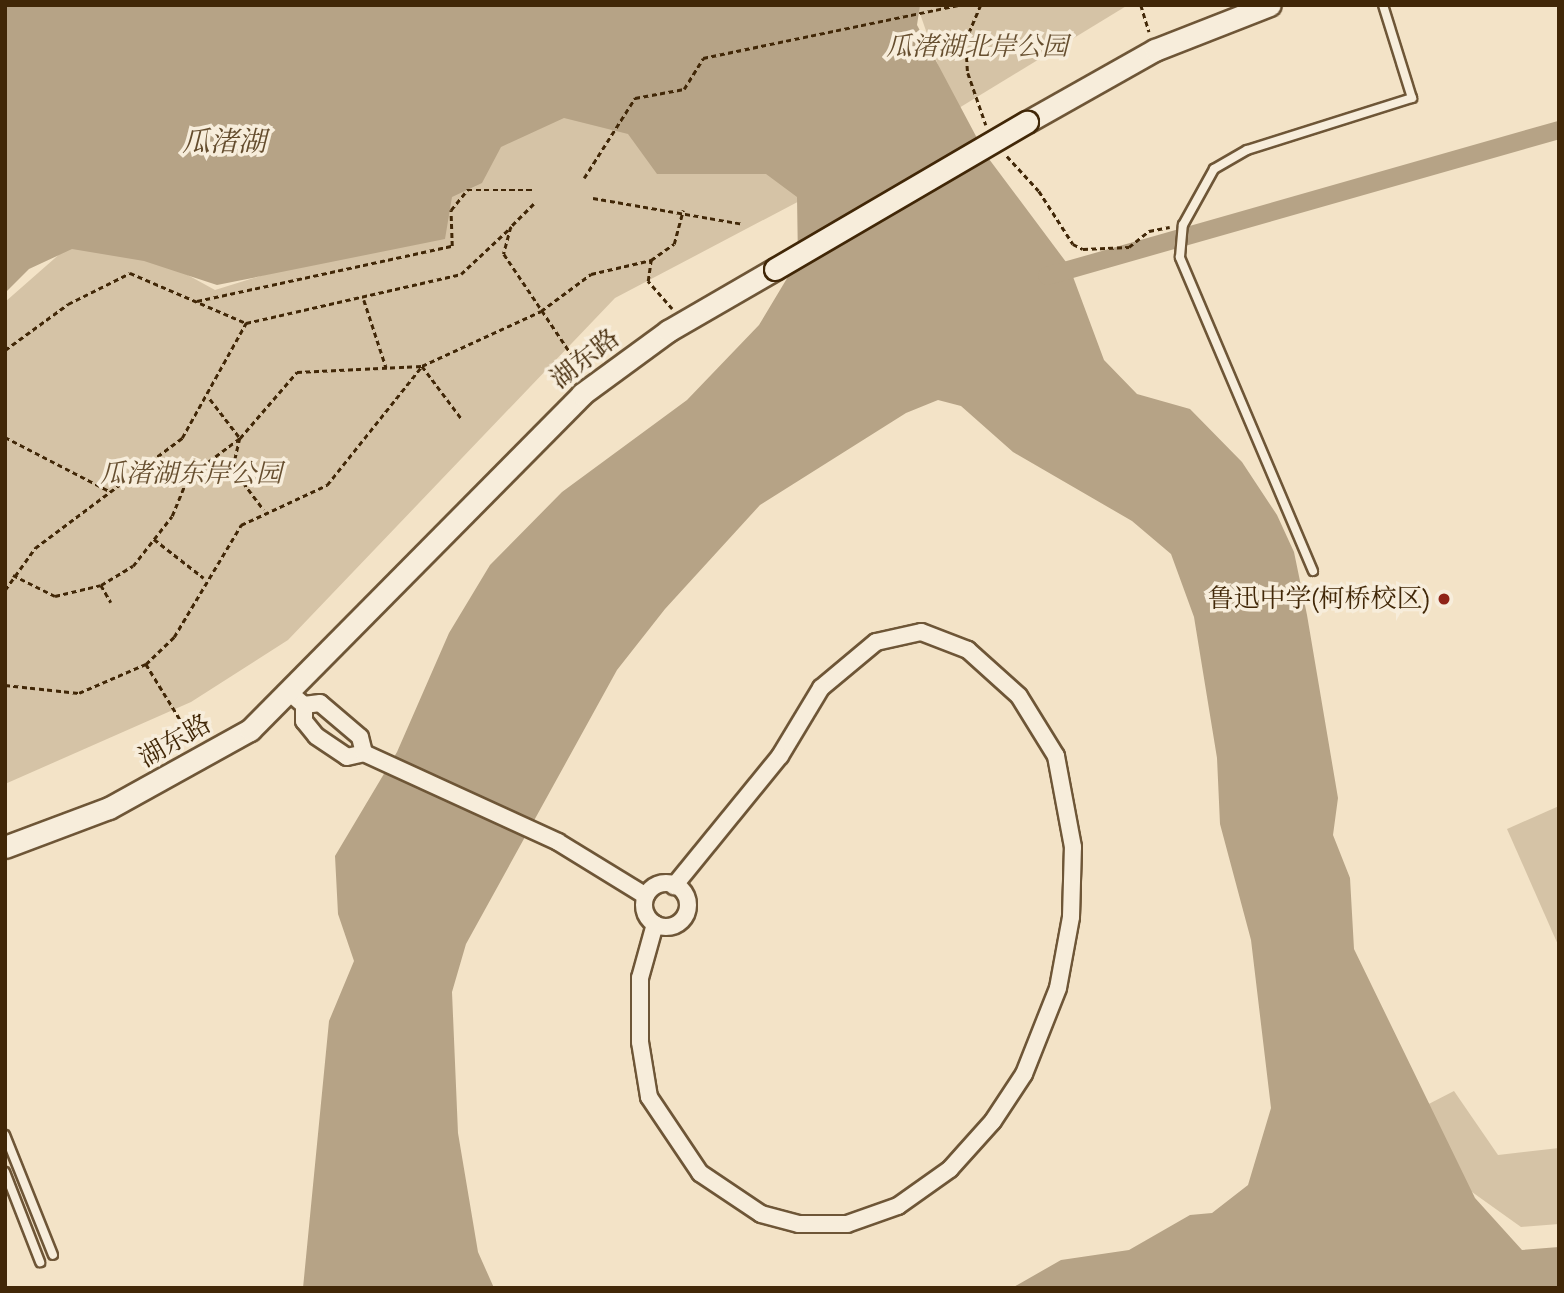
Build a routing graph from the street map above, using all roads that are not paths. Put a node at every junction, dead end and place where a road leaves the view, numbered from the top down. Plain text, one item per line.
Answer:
1 (1270, 5) edge
2 (1383, 5) edge
3 (1313, 571) dead end
4 (297, 699) junction
5 (364, 753) junction
6 (5, 847) edge
7 (674, 886) junction
8 (646, 896) junction
9 (655, 925) junction
10 (5, 1135) edge
11 (5, 1172) edge
12 (53, 1255) dead end
13 (40, 1262) dead end

1 - 4 street, 湖东路, bridge
2 - 3 lane
4 - 5 street
4 - 5 street
4 - 6 street, 湖东路
5 - 8 street
7 - 8 street
7 - 9 street
7 - 9 street
8 - 9 street
10 - 12 lane
11 - 13 lane

